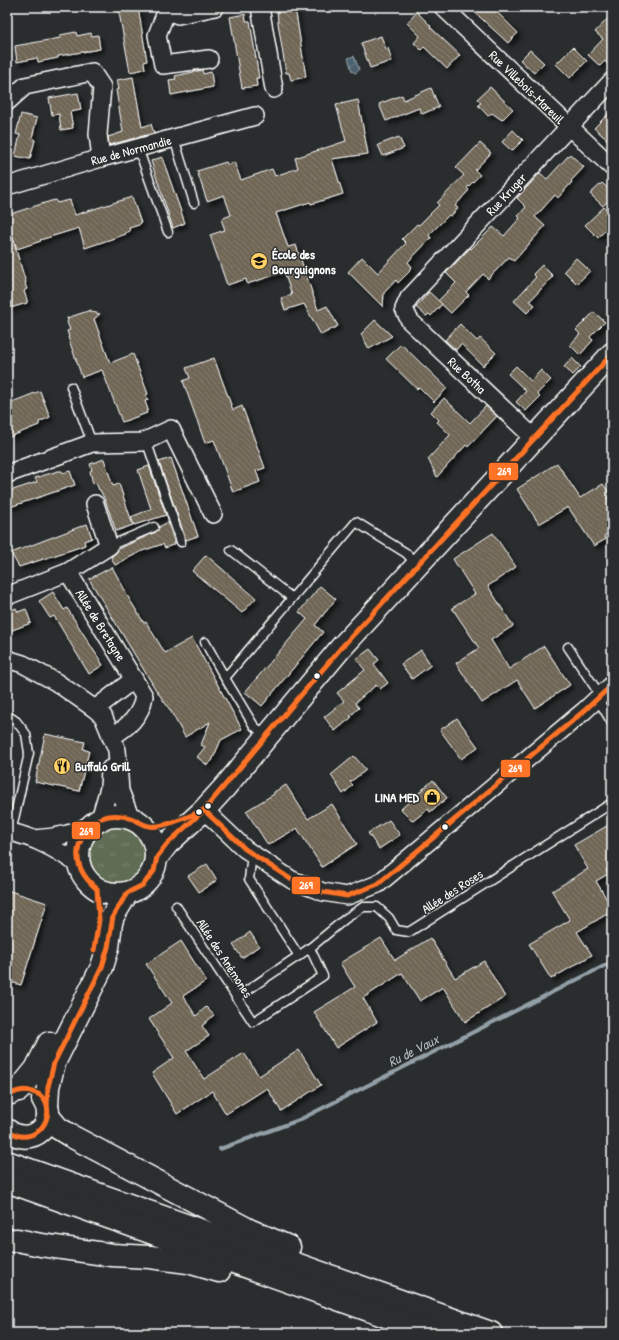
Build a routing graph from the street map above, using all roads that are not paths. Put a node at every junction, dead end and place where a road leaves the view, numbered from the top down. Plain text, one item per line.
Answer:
1 (260, 7) edge
2 (443, 7) edge
3 (164, 8) edge
4 (209, 8) edge
5 (209, 59) dead end
6 (612, 81) edge
7 (274, 89) dead end
8 (7, 102) edge
9 (256, 116) dead end
10 (569, 127) junction
11 (174, 138) junction
12 (138, 148) junction
13 (101, 158) junction
14 (612, 167) edge
15 (7, 186) edge
16 (194, 203) dead end
17 (168, 232) dead end
18 (404, 309) joint
19 (612, 354) edge
20 (71, 387) dead end
21 (534, 438) junction
22 (146, 440) junction
23 (92, 443) junction
24 (7, 474) edge
25 (95, 504) dead end
26 (213, 514) dead end
27 (154, 527) dead end
28 (181, 542) dead end
29 (108, 546) junction
30 (231, 550) dead end
31 (417, 565) junction
32 (68, 572) junction
33 (7, 596) edge
34 (292, 598) junction
35 (205, 642) dead end
36 (568, 648) dead end
37 (7, 659) edge
38 (225, 678) junction
39 (134, 679) junction
40 (603, 693) edge
41 (95, 709) junction
42 (7, 715) edge
43 (612, 723) edge
44 (267, 736) junction
45 (111, 737) junction
46 (612, 803) edge
47 (204, 810) junction
48 (96, 822) junction
49 (138, 822) junction
50 (9, 831) edge
51 (34, 839) junction
52 (252, 854) junction
53 (157, 857) junction
54 (79, 865) junction
55 (97, 889) junction
56 (127, 893) junction
57 (176, 906) dead end
58 (310, 948) junction
59 (299, 956) junction
60 (236, 998) junction
61 (11, 1094) edge
62 (48, 1111) junction
63 (9, 1138) edge
64 (7, 1162) edge
65 (7, 1181) edge
66 (36, 1182) junction
67 (7, 1241) edge
68 (424, 1333) edge
69 (433, 1333) edge
70 (490, 1333) edge

1 - 7 street
2 - 10 street, Rue Villebois-Mareuil
3 - 4 street
3 - 5 street
6 - 10 street, Rue Kruger
8 - 13 street
9 - 11 street, Rue de Normandie
10 - 14 street, Rue Villebois-Mareuil
10 - 18 street, Rue Kruger
11 - 12 street, Rue de Normandie
11 - 16 lane
12 - 13 street, Rue de Normandie
12 - 17 lane
13 - 15 street, Rue de Normandie
18 - 21 street, Rue Botha
19 - 21 main road
20 - 23 lane
21 - 31 main road
22 - 23 street
22 - 26 street
22 - 28 lane
23 - 24 street
25 - 29 street
27 - 29 lane
29 - 32 street
30 - 34 lane
31 - 34 lane
31 - 44 main road
32 - 33 street
32 - 39 street, Allée de Bretagne
34 - 38 lane
35 - 38 lane
36 - 40 lane
37 - 41 street
38 - 44 lane
39 - 41 street
39 - 45 street, Allée de Bretagne
40 - 43 lane
40 - 52 street
41 - 45 street
42 - 50 lane
44 - 47 main road
45 - 48 street
45 - 49 street
46 - 58 lane, Allée des Roses
47 - 49 main road
47 - 52 street
47 - 53 main road
48 - 49 main road
48 - 51 street
48 - 54 main road
49 - 53 main road
50 - 51 street
51 - 54 street
52 - 59 lane
53 - 56 main road
54 - 55 main road
55 - 56 main road
55 - 61 main road
56 - 62 main road
57 - 60 lane, Allée des Anémones
58 - 59 lane, Allée des Roses
58 - 60 lane, Allée des Anémones
59 - 60 lane, Allée des Roses
61 - 62 main road
62 - 63 main road
62 - 70 main road
64 - 66 main road
65 - 66 main road
66 - 69 main road
66 - 70 main road
67 - 68 main road

